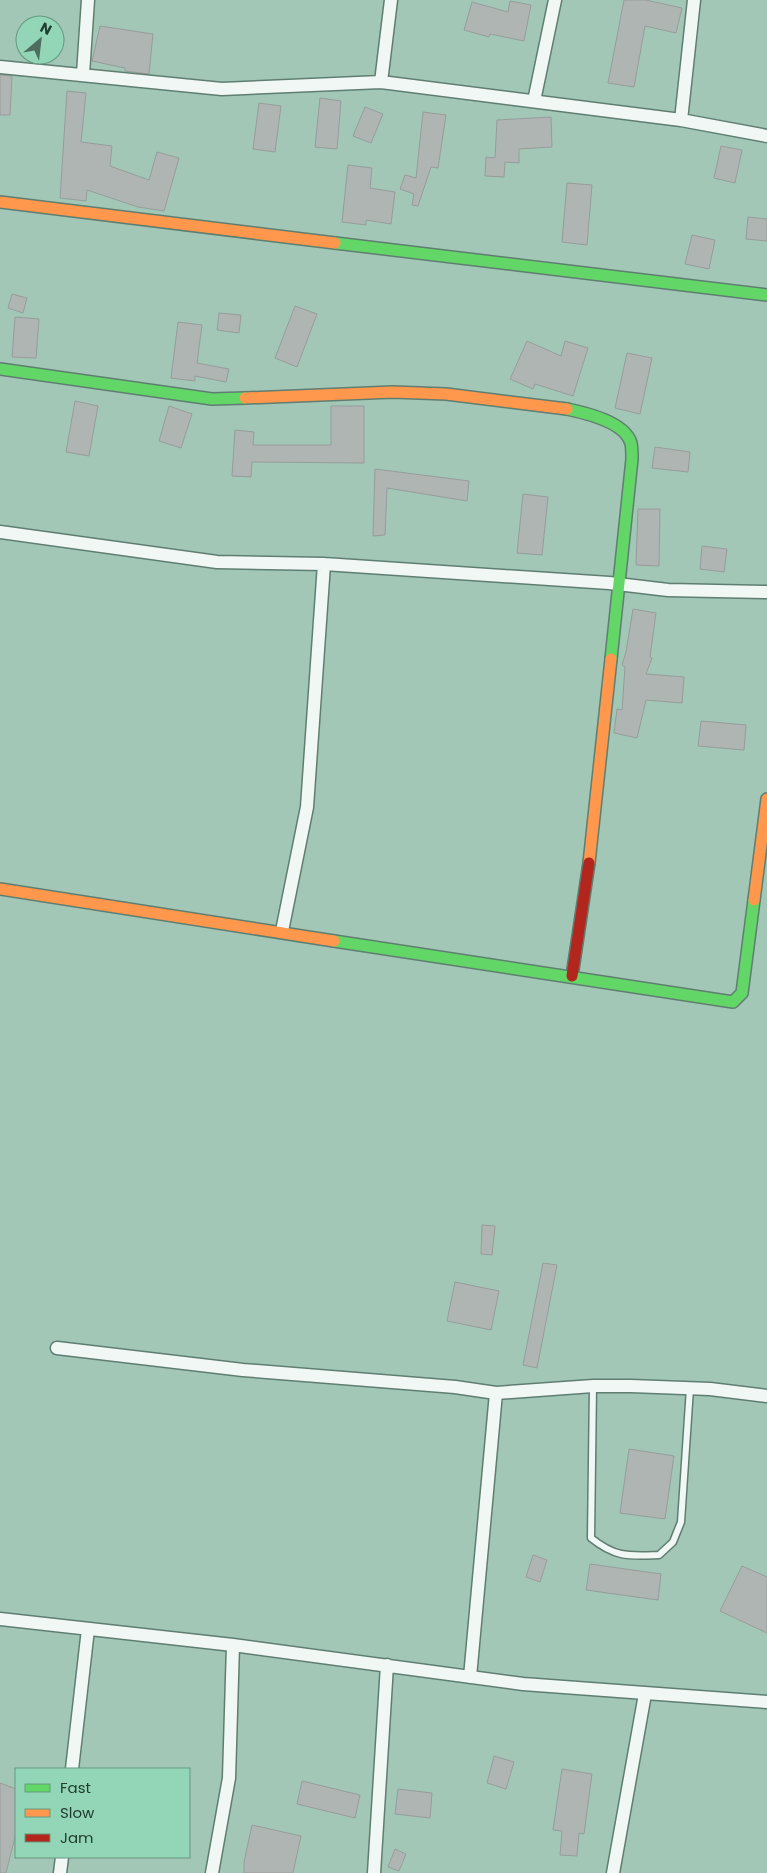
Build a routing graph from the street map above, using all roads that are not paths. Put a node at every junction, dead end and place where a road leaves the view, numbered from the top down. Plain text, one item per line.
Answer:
1 (88, 0) edge
2 (391, 0) edge
3 (554, 0) edge
4 (694, 0) edge
5 (0, 67) edge
6 (83, 74) junction
7 (381, 82) junction
8 (534, 101) junction
9 (681, 120) junction
10 (767, 136) edge
11 (0, 202) edge
12 (767, 295) edge
13 (0, 369) edge
14 (0, 532) edge
15 (324, 564) junction
16 (619, 584) junction
17 (767, 592) edge
18 (767, 799) edge
19 (0, 889) edge
20 (282, 932) junction
21 (572, 976) junction
22 (57, 1348) dead end
23 (593, 1386) junction
24 (690, 1388) junction
25 (496, 1393) junction
26 (767, 1396) edge
27 (0, 1619) edge
28 (88, 1628) junction
29 (233, 1645) junction
30 (387, 1665) junction
31 (470, 1676) junction
32 (645, 1694) junction
33 (767, 1702) edge
34 (72, 1768) edge
35 (62, 1858) edge
36 (60, 1873) edge
37 (212, 1873) edge
38 (374, 1873) edge
39 (613, 1873) edge

1 - 6 street
2 - 7 street
3 - 8 street
4 - 9 street
5 - 6 street
6 - 7 street
7 - 8 street
8 - 9 street
9 - 10 street
11 - 12 street
13 - 16 street
14 - 15 street
15 - 16 street
15 - 20 street
16 - 17 street
16 - 21 street
18 - 21 street
19 - 20 street
20 - 21 street
22 - 25 street
23 - 24 street
23 - 24 lane
23 - 25 street
24 - 26 street
25 - 31 street
27 - 28 street
28 - 29 street
28 - 34 street
29 - 30 street
29 - 37 street
30 - 31 street
30 - 38 street
31 - 32 street
32 - 33 street
32 - 39 street
35 - 36 street

